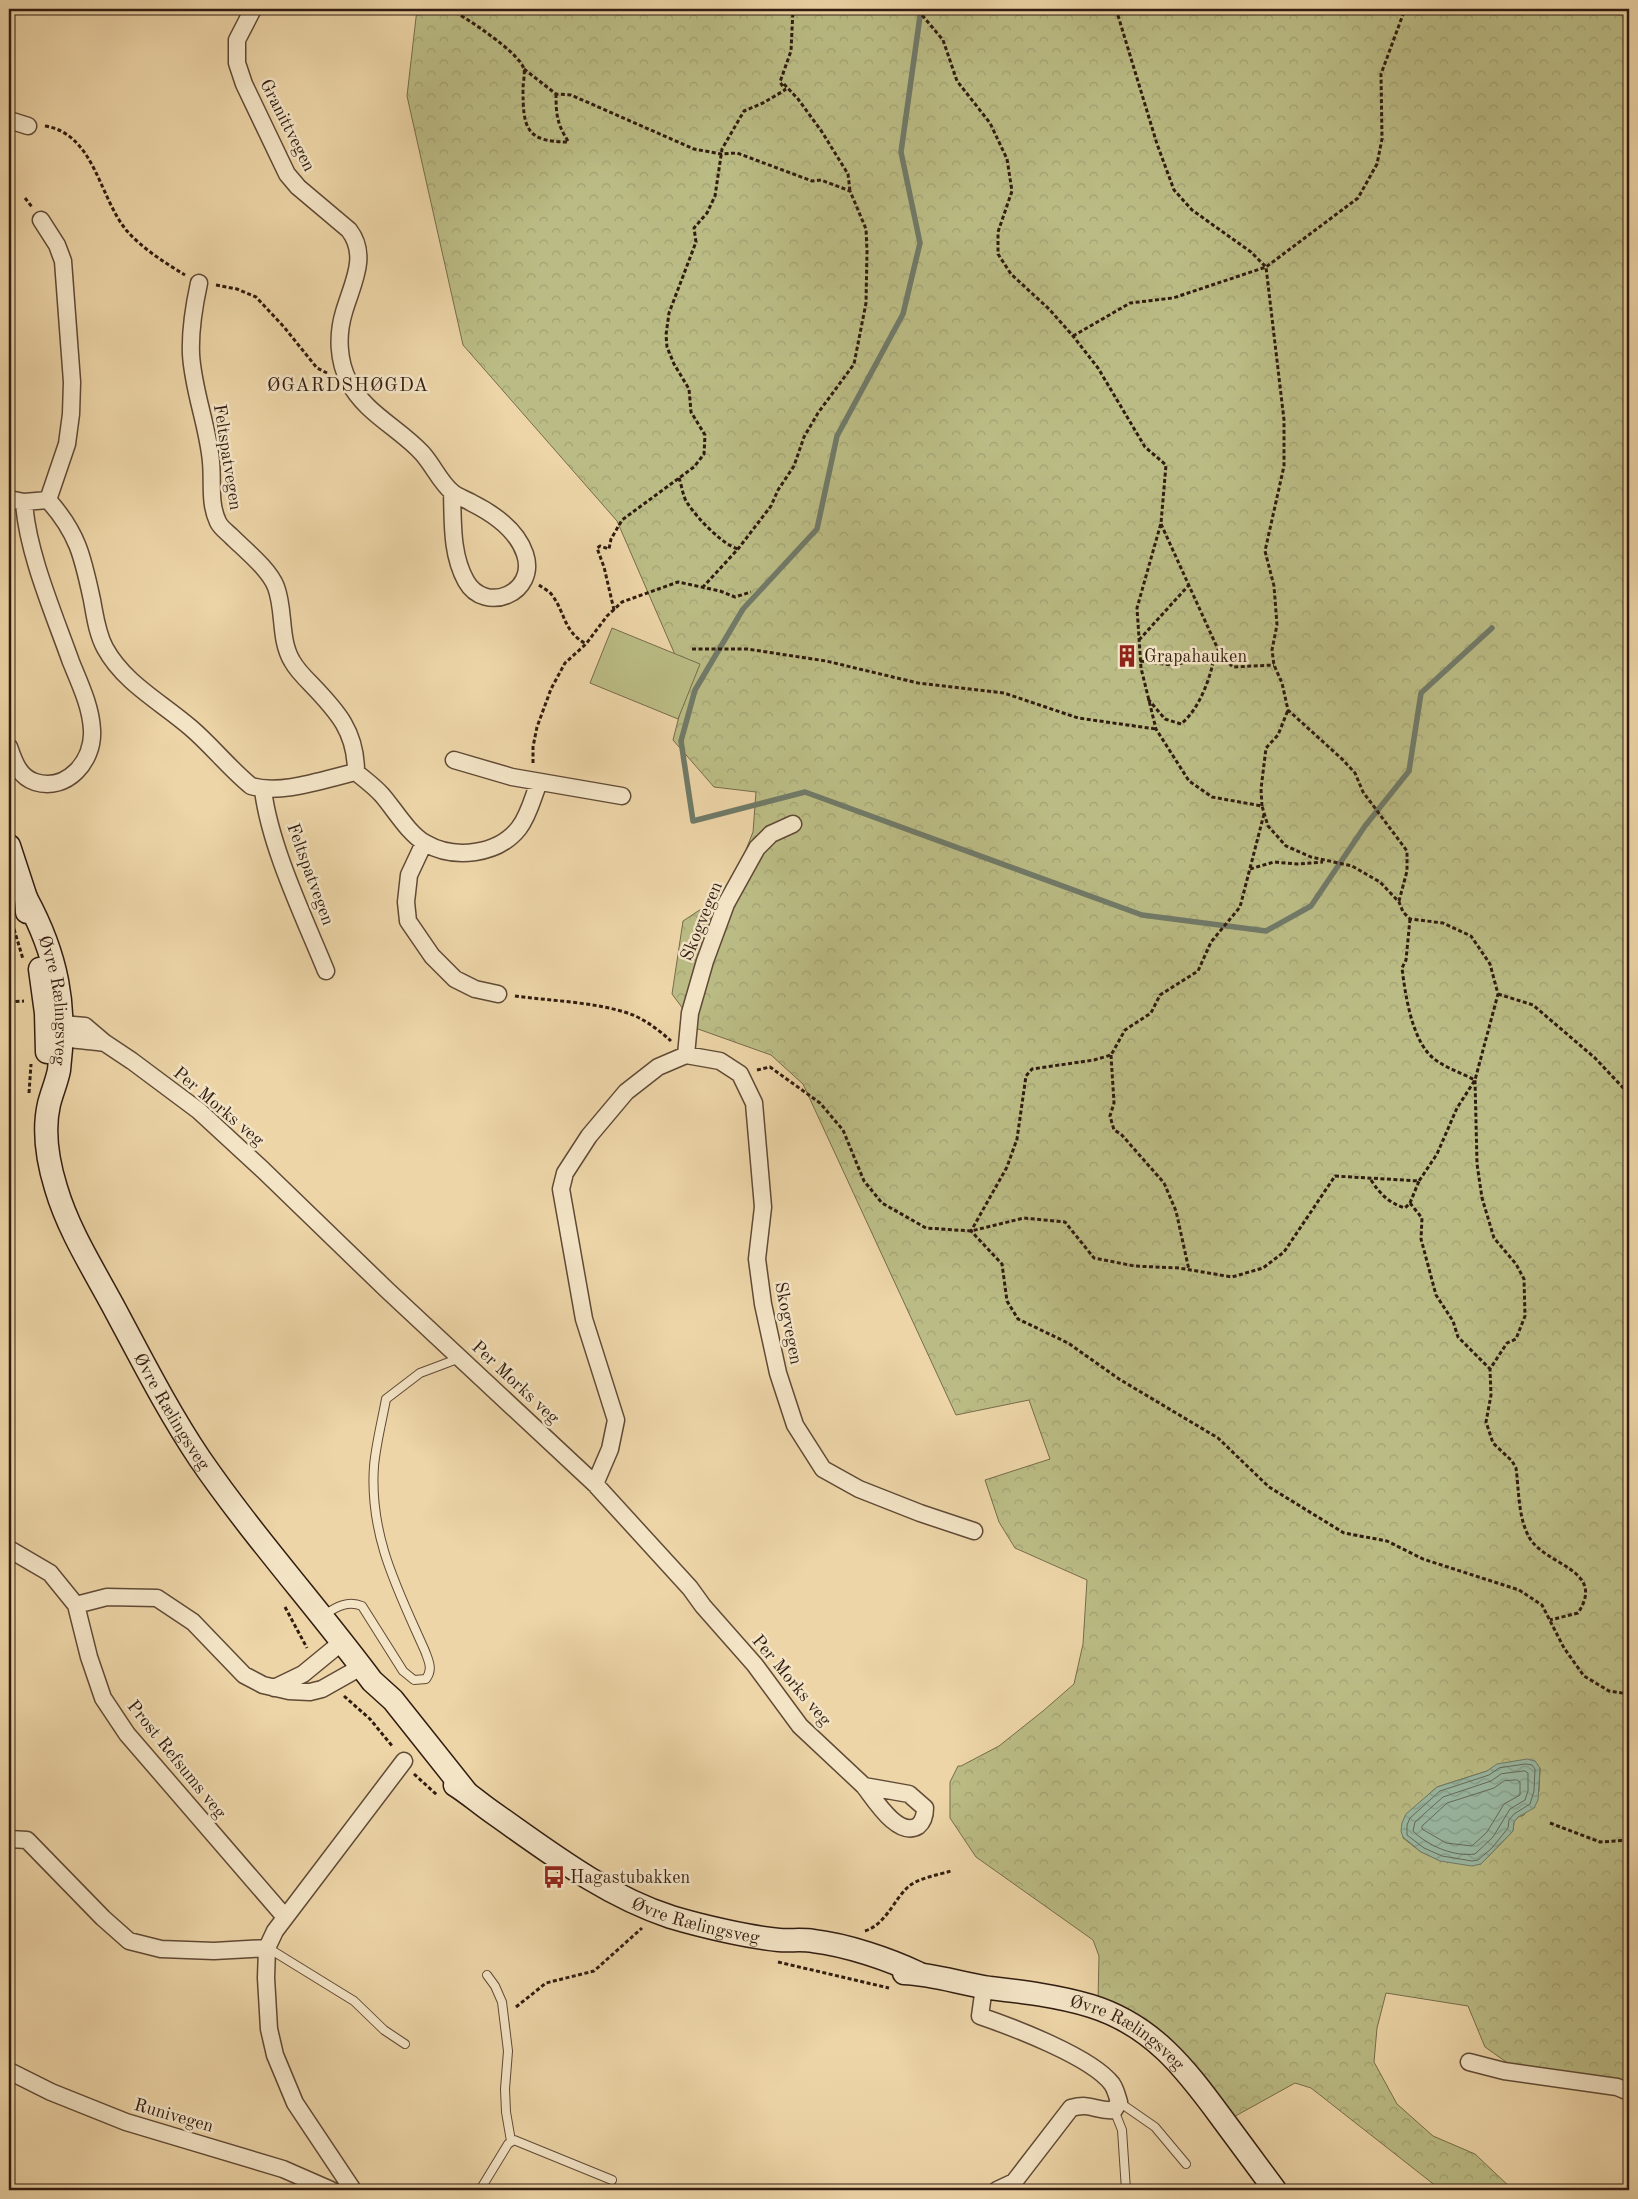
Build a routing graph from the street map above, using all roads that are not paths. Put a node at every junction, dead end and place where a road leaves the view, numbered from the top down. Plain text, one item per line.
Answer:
1 (253, 9) edge
2 (9, 120) edge
3 (28, 126) road end
4 (41, 220) dead end
5 (199, 282) road end
6 (452, 492) junction
7 (48, 500) junction
8 (16, 501) edge
9 (9, 747) edge
10 (454, 760) dead end
11 (356, 772) junction
12 (538, 782) junction
13 (263, 790) junction
14 (622, 796) dead end
15 (793, 824) dead end
16 (424, 842) junction
17 (9, 846) edge
18 (326, 971) dead end
19 (498, 994) road end
20 (57, 1031) junction
21 (686, 1055) junction
22 (460, 1358) junction
23 (595, 1484) junction
24 (974, 1531) dead end
25 (9, 1549) edge
26 (76, 1605) junction
27 (322, 1616) junction
28 (342, 1642) junction
29 (366, 1674) junction
30 (274, 1688) junction
31 (404, 1762) dead end
32 (864, 1786) dead end
33 (9, 1839) edge
34 (285, 1917) junction
35 (267, 1948) junction
36 (487, 1975) dead end
37 (984, 1987) junction
38 (405, 2044) dead end
39 (1469, 2062) dead end
40 (9, 2071) edge
41 (1629, 2092) edge
42 (1116, 2106) junction
43 (511, 2141) junction
44 (1186, 2164) dead end
45 (612, 2180) dead end
46 (331, 2190) edge
47 (353, 2190) edge
48 (480, 2190) edge
49 (997, 2190) edge
50 (1126, 2190) edge
51 (1275, 2190) edge

1 - 6 street, Granittvegen
2 - 3 street
4 - 7 street
5 - 11 street, Feltspatvegen
6 - 6 street, Granittvegen
7 - 8 street
7 - 13 street
8 - 9 street
10 - 12 street
11 - 13 street
11 - 16 street
12 - 14 street
12 - 16 street
13 - 18 street, Feltspatvegen
15 - 21 street, Skogvegen
16 - 19 street
17 - 20 main road, Øvre Rælingsveg
20 - 22 street, Per Morks veg
20 - 27 main road, Øvre Rælingsveg
21 - 23 street
21 - 24 street, Skogvegen
22 - 23 street, Per Morks veg
22 - 27 lane
23 - 32 street, Per Morks veg
25 - 26 street, Prost Refsums veg
26 - 30 street
26 - 34 street, Prost Refsums veg
27 - 28 main road, Øvre Rælingsveg
28 - 29 main road, Øvre Rælingsveg
28 - 30 street
29 - 30 street
29 - 37 main road, Øvre Rælingsveg
31 - 34 street
33 - 35 street
34 - 35 street
35 - 38 lane
35 - 47 street
36 - 43 lane
37 - 42 street
37 - 51 main road, Øvre Rælingsveg
39 - 41 street
40 - 46 street, Runivegen
42 - 44 lane
42 - 49 street
42 - 50 lane
43 - 45 lane
43 - 48 lane

